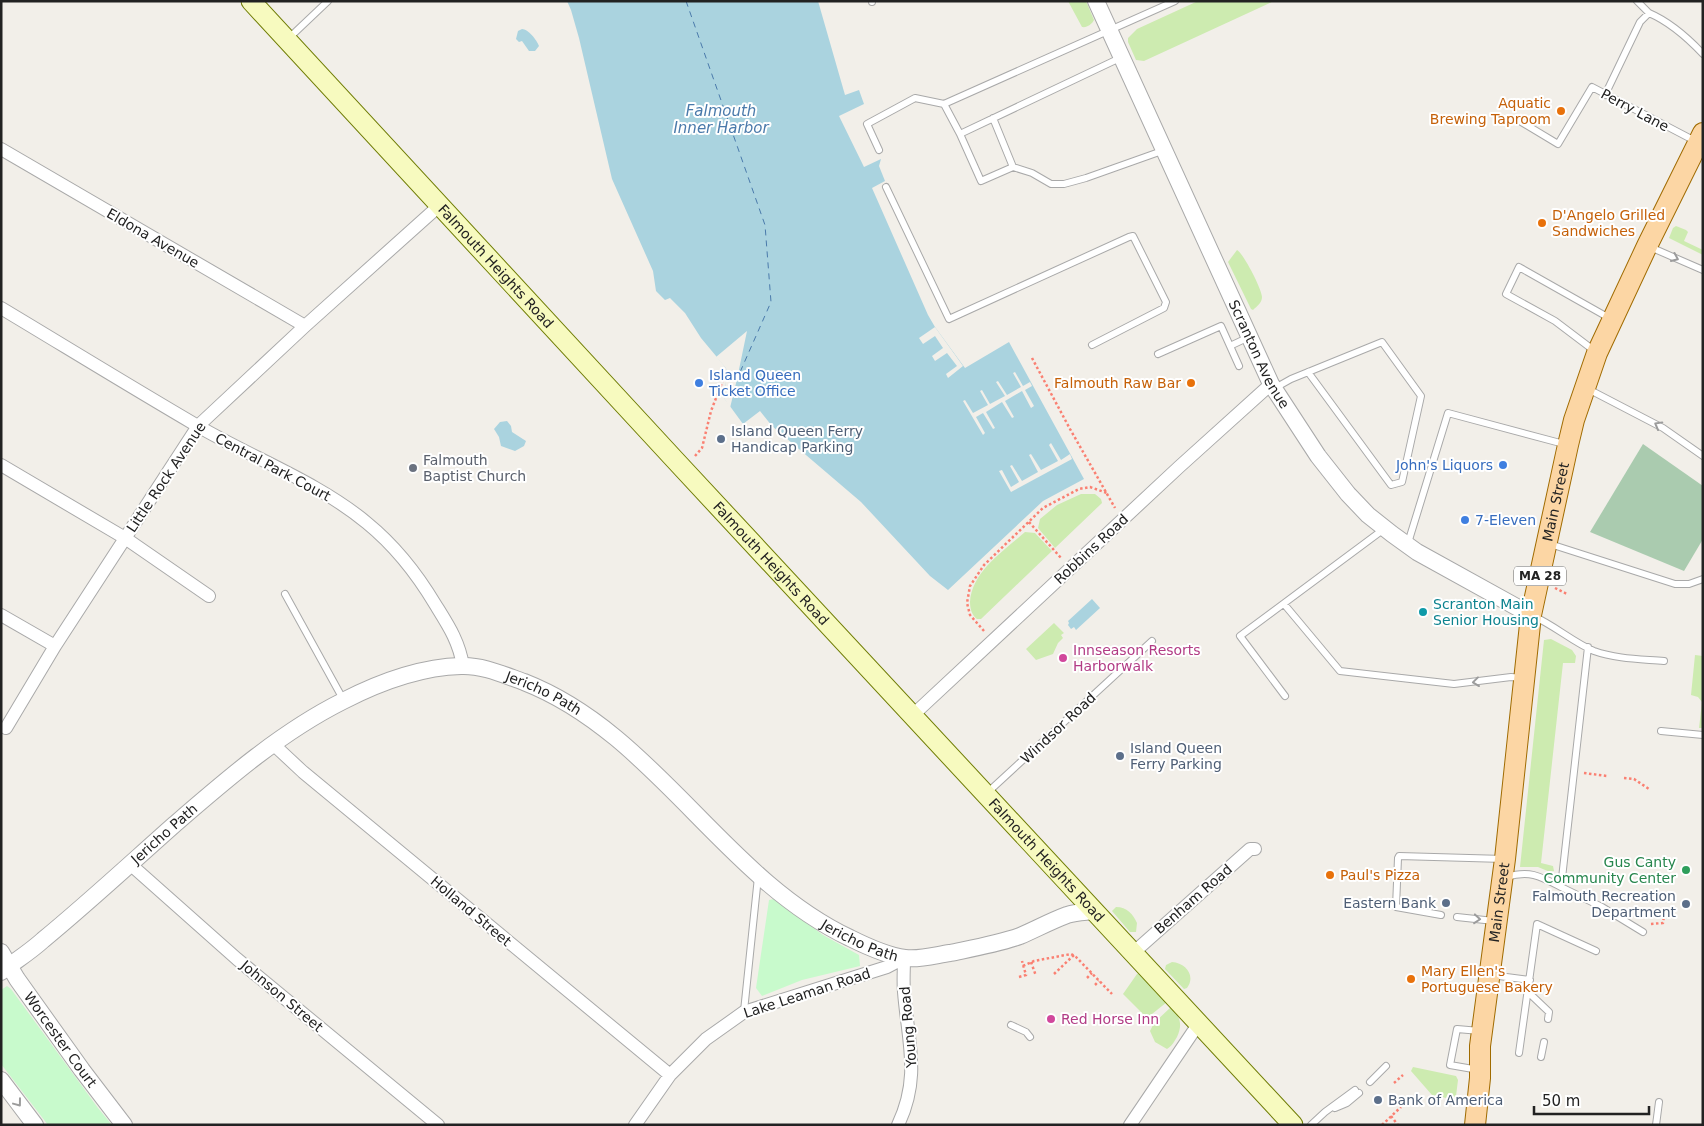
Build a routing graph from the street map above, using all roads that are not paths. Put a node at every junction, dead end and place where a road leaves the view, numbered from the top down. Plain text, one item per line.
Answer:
1 (251, 1) edge
2 (328, 1) edge
3 (1096, 1) edge
4 (1175, 1) edge
5 (1637, 1) edge
6 (1648, 14) junction
7 (1110, 31) junction
8 (287, 40) junction
9 (1703, 54) edge
10 (1121, 58) junction
11 (1605, 95) junction
12 (944, 104) junction
13 (993, 118) junction
14 (1518, 120) dead end
15 (960, 134) junction
16 (1700, 138) edge
17 (1, 149) edge
18 (879, 150) dead end
19 (1164, 151) junction
20 (1013, 167) junction
21 (886, 187) dead end
22 (440, 206) junction
23 (1647, 246) junction
24 (1703, 270) edge
25 (1, 308) edge
26 (1612, 320) junction
27 (305, 326) junction
28 (1250, 337) junction
29 (1092, 345) dead end
30 (1230, 346) junction
31 (1597, 353) junction
32 (1158, 354) dead end
33 (1239, 366) dead end
34 (1308, 372) junction
35 (1273, 386) junction
36 (1584, 388) junction
37 (198, 426) junction
38 (1568, 445) junction
39 (1703, 456) edge
40 (1, 464) edge
41 (1385, 528) junction
42 (125, 538) junction
43 (1547, 542) junction
44 (1407, 546) junction
45 (1703, 579) edge
46 (285, 594) dead end
47 (209, 596) dead end
48 (1284, 604) junction
49 (1, 615) edge
50 (1531, 615) junction
51 (1152, 641) dead end
52 (55, 646) junction
53 (1588, 647) junction
54 (1664, 660) dead end
55 (463, 666) junction
56 (1524, 678) junction
57 (1286, 696) dead end
58 (344, 700) junction
59 (913, 716) junction
60 (6, 728) dead end
61 (1661, 732) dead end
62 (1703, 735) edge
63 (273, 744) junction
64 (986, 794) junction
65 (1255, 849) dead end
66 (130, 864) junction
67 (1503, 868) junction
68 (758, 876) junction
69 (1562, 887) junction
70 (1093, 910) junction
71 (1441, 916) dead end
72 (1458, 918) dead end
73 (1496, 921) junction
74 (1643, 932) dead end
75 (1596, 951) dead end
76 (1133, 953) junction
77 (904, 958) junction
78 (4, 963) edge
79 (1489, 975) junction
80 (1530, 980) junction
81 (1528, 992) junction
82 (744, 1012) junction
83 (1548, 1019) dead end
84 (1199, 1023) junction
85 (1011, 1026) dead end
86 (1030, 1037) dead end
87 (1481, 1039) junction
88 (1544, 1042) dead end
89 (1519, 1054) dead end
90 (1541, 1057) dead end
91 (1384, 1065) dead end
92 (1473, 1069) junction
93 (670, 1075) junction
94 (1, 1080) edge
95 (1368, 1080) dead end
96 (1357, 1091) dead end
97 (1659, 1102) dead end
98 (35, 1125) edge
99 (124, 1125) edge
100 (438, 1125) edge
101 (635, 1125) edge
102 (898, 1125) edge
103 (1130, 1125) edge
104 (1293, 1125) edge
105 (1311, 1125) edge
106 (1463, 1125) edge
107 (1474, 1125) edge
108 (1656, 1125) edge

1 - 8 main road, Falmouth Heights Road
2 - 8 lane
3 - 7 street, Scranton Avenue
4 - 7 lane
5 - 6 lane
6 - 9 lane
6 - 11 lane
7 - 10 street, Scranton Avenue
7 - 12 lane
8 - 22 main road, Falmouth Heights Road
10 - 13 lane
10 - 19 street, Scranton Avenue
11 - 14 lane, Perry Lane
11 - 16 lane, Perry Lane
12 - 15 lane
12 - 18 lane
13 - 15 lane
13 - 20 lane
15 - 20 lane
16 - 23 main road, Main Street / MA 28
17 - 27 street, Eldona Avenue
19 - 20 lane
19 - 28 street, Scranton Avenue
21 - 29 lane
22 - 27 street, Little Rock Avenue
22 - 59 main road, Falmouth Heights Road
23 -> 24 lane
23 - 26 main road, Main Street / MA 28
25 - 37 street, Central Park Court
26 - 31 main road, Main Street / MA 28
26 - 31 lane
27 - 37 street, Little Rock Avenue
28 - 30 lane
28 - 35 street, Scranton Avenue
30 - 32 lane
30 - 33 lane
31 - 36 main road, Main Street / MA 28
34 - 34 lane
34 - 35 lane
35 - 41 street, Scranton Avenue
35 - 59 street, Robbins Road
36 - 38 main road, Main Street / MA 28
39 -> 36 lane
37 - 42 street, Little Rock Avenue
37 - 55 street, Central Park Court
38 - 43 main road, Main Street / MA 28
38 - 44 lane
40 - 42 street
41 - 44 street, Scranton Avenue
41 - 48 lane
42 - 47 street
42 - 52 street, Little Rock Avenue
43 - 45 lane
43 - 50 main road, Main Street / MA 28
44 - 50 street, Scranton Avenue
46 - 58 lane
56 -> 48 lane
48 - 57 lane
49 - 52 street
50 - 53 lane
50 - 56 main road, Main Street / MA 28
51 - 64 lane, Windsor Road
52 - 60 street, Little Rock Avenue
53 - 54 lane
53 - 69 lane
55 - 58 street, Jericho Path
55 - 68 street, Jericho Path
56 - 67 main road, Main Street / MA 28
58 - 63 street, Jericho Path
59 - 64 main road, Falmouth Heights Road
61 - 62 lane
63 - 66 street, Jericho Path
63 - 93 street, Holland Street
64 - 70 main road, Falmouth Heights Road
65 - 76 street, Benham Road
66 - 78 street, Jericho Path
66 - 100 street, Johnson Street
67 - 69 lane
67 - 71 lane
67 - 73 main road, Main Street / MA 28
68 - 77 street, Jericho Path
68 - 82 lane
69 - 74 lane
70 - 76 main road, Falmouth Heights Road
70 - 77 street, Jericho Path
72 -> 73 lane
73 - 79 main road, Main Street / MA 28
75 - 80 lane
76 - 84 main road, Falmouth Heights Road
77 - 82 street, Lake Leaman Road
77 - 102 street, Young Road
78 - 99 street, Worcester Court
79 - 80 lane
79 - 87 main road, Main Street / MA 28
80 - 81 lane
81 - 83 lane
81 - 89 lane
82 - 93 street, Lake Leaman Road
84 - 103 street
84 - 104 main road, Falmouth Heights Road
85 - 86 lane
87 - 92 main road, Main Street / MA 28
87 - 92 lane
87 - 107 main road, Main Street / MA 28
88 - 90 lane
91 - 95 lane
92 - 106 main road, Main Street / MA 28
93 - 101 street, Lake Leaman Road
94 -> 98 street
96 - 105 lane
97 - 108 lane

